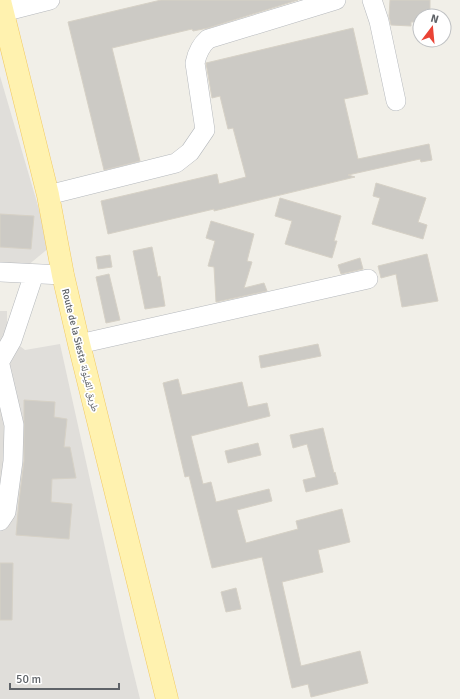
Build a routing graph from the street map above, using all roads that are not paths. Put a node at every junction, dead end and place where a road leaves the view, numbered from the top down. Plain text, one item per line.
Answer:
1 (50, 0) edge
2 (336, 0) edge
3 (372, 0) edge
4 (1, 6) edge
5 (396, 101) dead end
6 (48, 195) junction
7 (0, 272) edge
8 (34, 274) junction
9 (63, 275) junction
10 (368, 279) dead end
11 (79, 344) junction
12 (6, 347) edge
13 (0, 361) edge
14 (0, 365) edge
15 (0, 521) edge
16 (167, 699) edge

1 - 4 street
2 - 6 street
3 - 5 street
4 - 6 main road, Route de la Siesta طريق القيلولة
6 - 9 main road, Route de la Siesta طريق القيلولة
7 - 8 street
8 - 9 street
8 - 12 street
9 - 11 main road, Route de la Siesta طريق القيلولة
10 - 11 street
11 - 16 main road, Route de la Siesta طريق القيلولة
12 - 13 street
14 - 15 street

